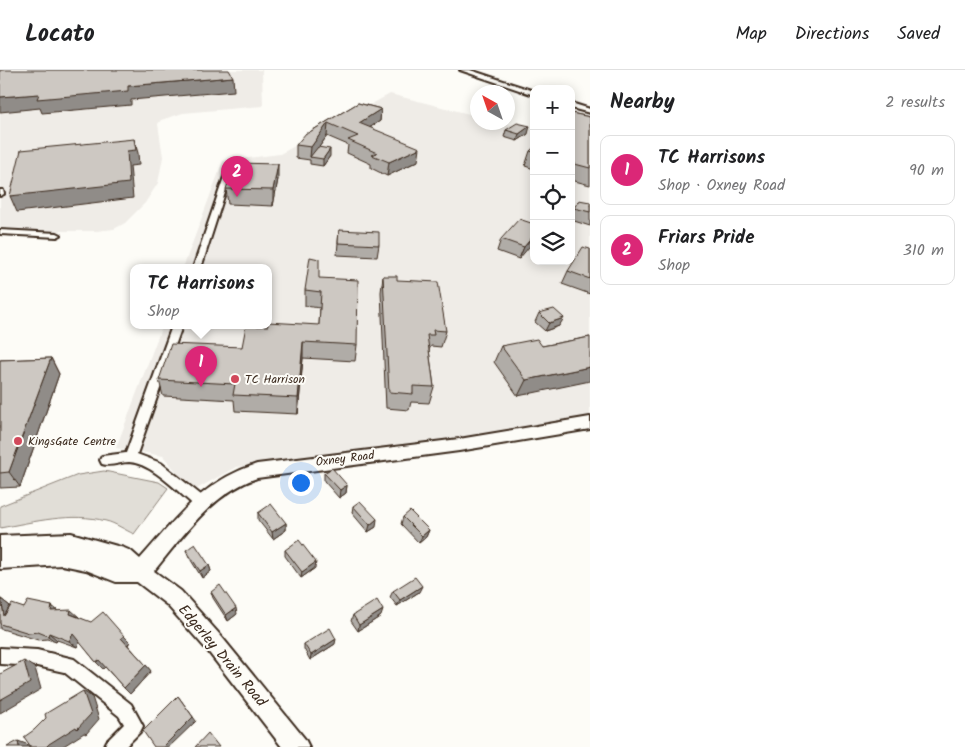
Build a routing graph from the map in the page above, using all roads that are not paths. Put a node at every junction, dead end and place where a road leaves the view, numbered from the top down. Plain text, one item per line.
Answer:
1 (463, 70) edge
2 (530, 92) edge
3 (575, 106) edge
4 (590, 111) edge
5 (228, 174) dead end
6 (0, 232) edge
7 (57, 235) dead end
8 (198, 264) edge
9 (176, 329) edge
10 (590, 423) edge
11 (130, 456) junction
12 (106, 460) dead end
13 (201, 502) junction
14 (0, 545) edge
15 (0, 560) edge
16 (140, 573) junction
17 (0, 656) edge
18 (113, 747) edge
19 (297, 747) edge

1 - 2 street
3 - 4 street
5 - 8 street
6 - 7 street
9 - 11 street
10 - 13 street, Oxney Road
11 - 12 street
11 - 13 street
13 - 16 street, Oxney Road
14 - 16 street, Edgerley Drain Road
15 - 16 street
16 - 19 street, Edgerley Drain Road
17 - 18 street

